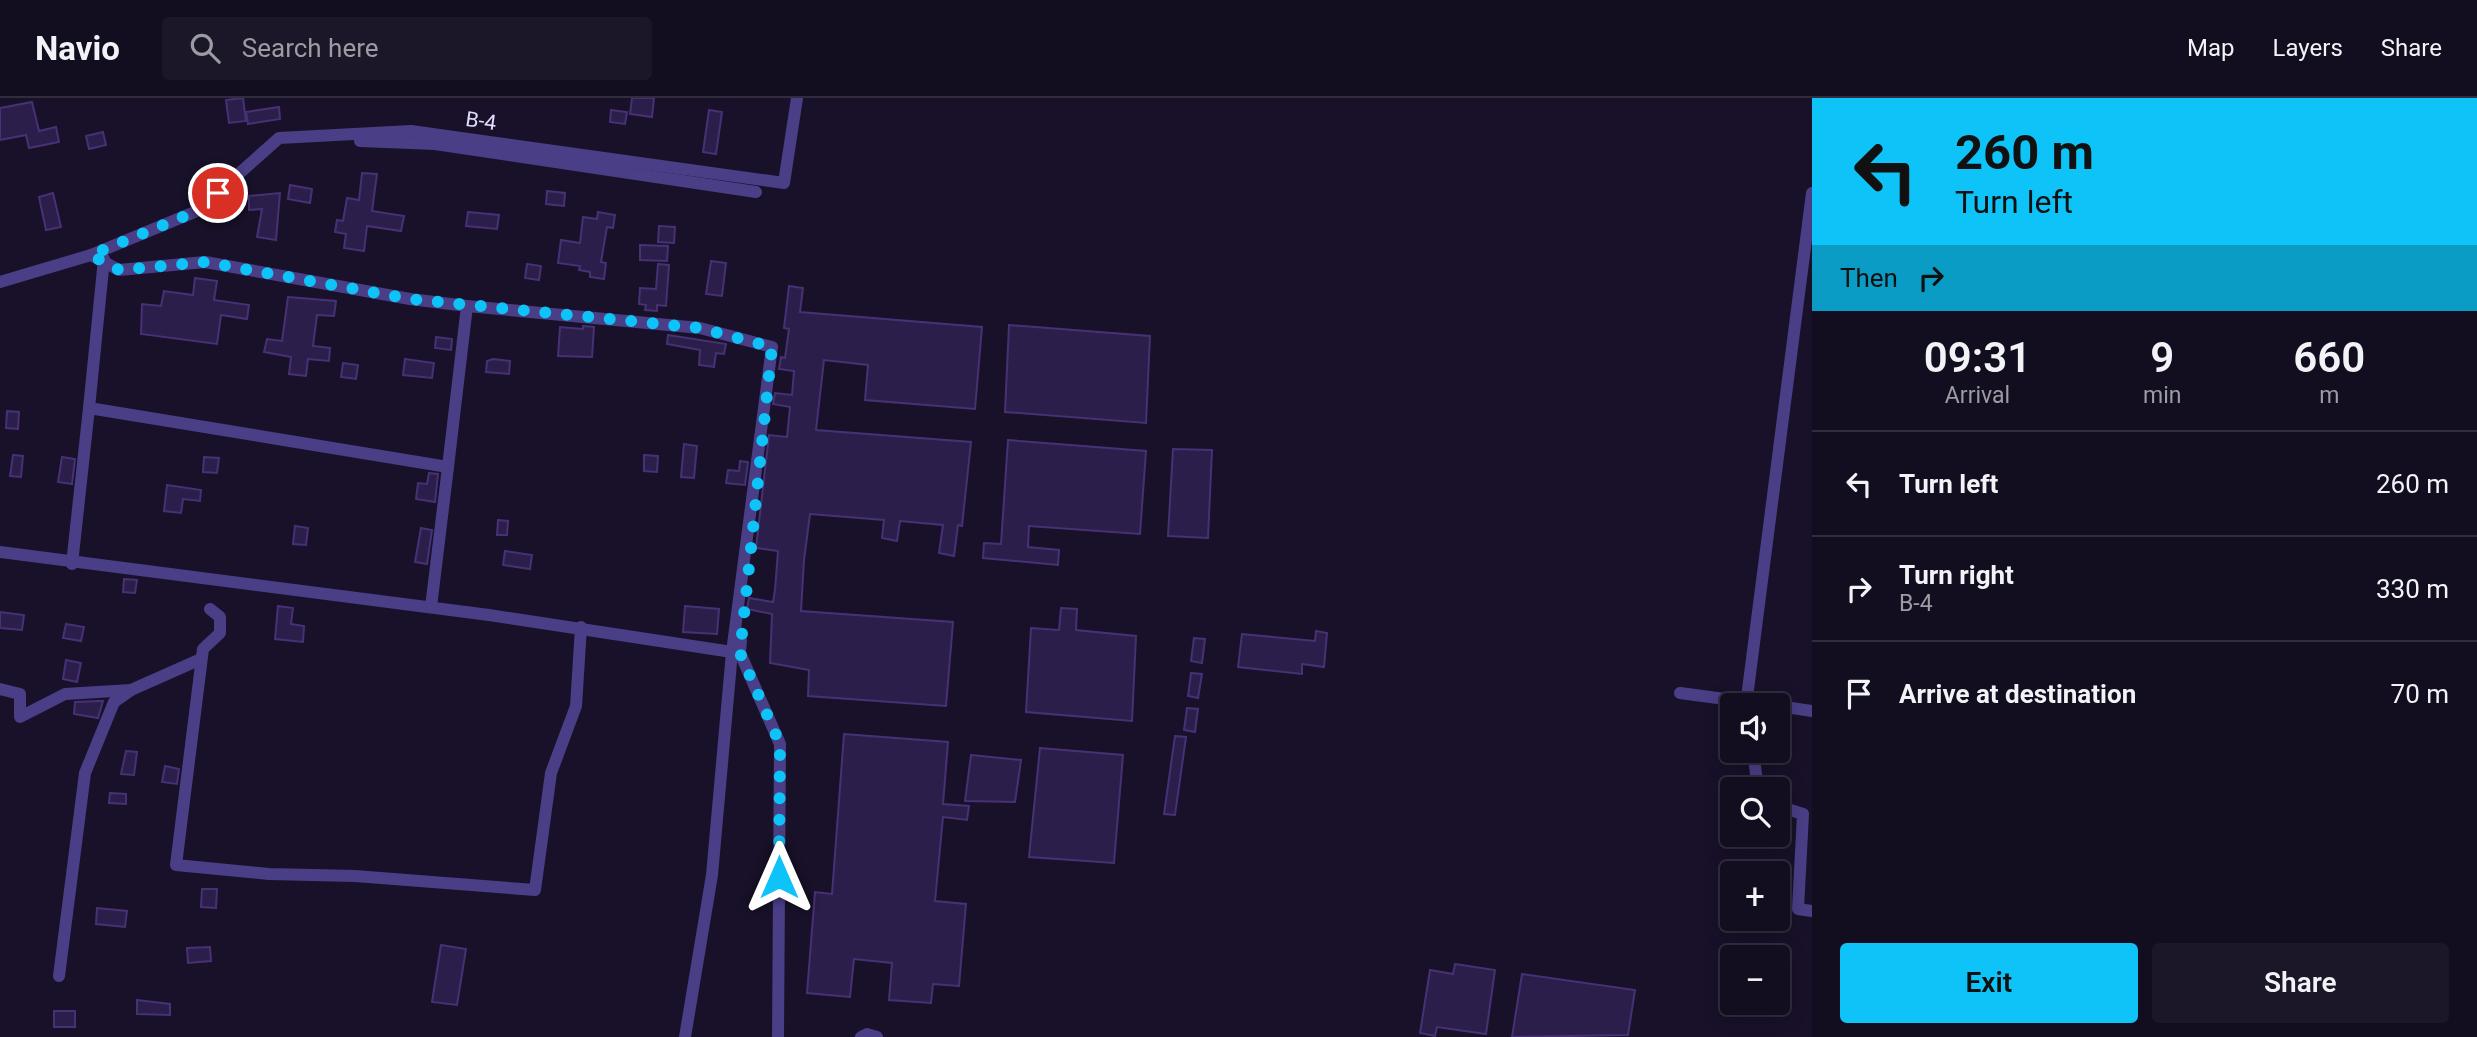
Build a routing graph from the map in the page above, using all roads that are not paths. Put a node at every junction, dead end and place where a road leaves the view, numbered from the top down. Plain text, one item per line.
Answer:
1 (797, 98) edge
2 (279, 138) junction
3 (756, 192) dead end
4 (1812, 193) edge
5 (91, 255) junction
6 (104, 259) junction
7 (0, 282) edge
8 (467, 306) junction
9 (89, 408) junction
10 (448, 467) junction
11 (751, 522) junction
12 (0, 552) edge
13 (72, 564) junction
14 (430, 607) junction
15 (210, 609) dead end
16 (581, 627) junction
17 (732, 652) junction
18 (201, 659) junction
19 (0, 689) edge
20 (131, 690) junction
21 (1747, 693) edge
22 (1680, 694) dead end
23 (1720, 700) edge
24 (1790, 708) edge
25 (1812, 711) edge
26 (1790, 810) edge
27 (1812, 911) edge
28 (59, 976) dead end
29 (685, 1037) edge
30 (778, 1037) edge
31 (861, 1037) edge
32 (877, 1037) edge

1 - 2 street, B-4
2 - 3 street
2 - 5 street
4 - 21 street
5 - 6 street
5 - 7 street
6 - 8 street
6 - 9 street
8 - 10 street
8 - 11 street
9 - 10 street
9 - 13 street
10 - 14 street
11 - 17 street
11 - 30 street
12 - 13 street
13 - 14 street
14 - 16 street
15 - 18 street
16 - 17 street
16 - 18 street
17 - 29 street
18 - 20 street
19 - 20 street
20 - 28 street
22 - 23 street
24 - 25 street
26 - 27 street
31 - 32 street

